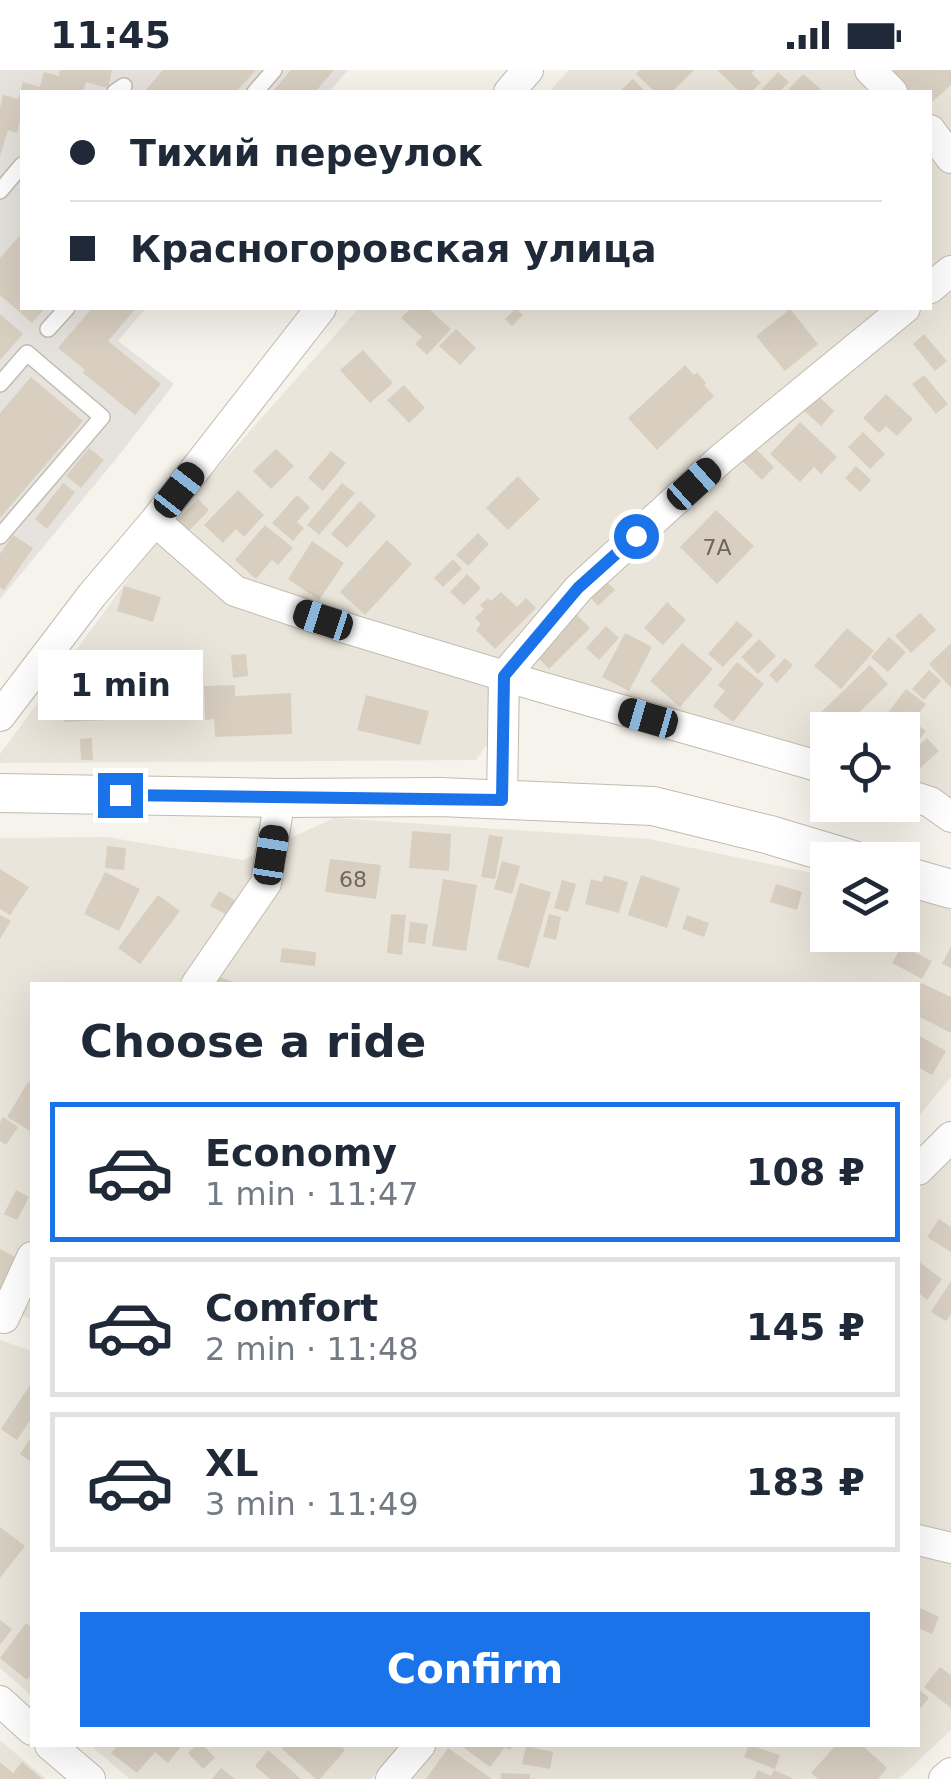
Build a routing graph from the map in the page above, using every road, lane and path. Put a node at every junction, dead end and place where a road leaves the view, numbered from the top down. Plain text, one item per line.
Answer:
1 (274, 70) edge
2 (528, 70) edge
3 (870, 70) edge
4 (256, 90) edge
5 (511, 90) edge
6 (890, 90) edge
7 (932, 133) edge
8 (951, 158) edge
9 (20, 167) edge
10 (0, 191) edge
11 (65, 310) edge
12 (319, 310) edge
13 (903, 310) edge
14 (48, 329) dead end
15 (0, 384) edge
16 (155, 521) junction
17 (0, 536) edge
18 (504, 676) junction
19 (0, 716) edge
20 (810, 764) edge
21 (0, 793) edge
22 (280, 798) junction
23 (920, 799) edge
24 (502, 800) junction
25 (951, 817) edge
26 (810, 847) edge
27 (920, 880) edge
28 (951, 889) edge
29 (198, 982) edge
30 (951, 1137) edge
31 (920, 1168) edge
32 (30, 1263) edge
33 (12, 1321) edge
34 (920, 1540) edge
35 (951, 1548) edge
36 (0, 1701) edge
37 (30, 1728) edge
38 (52, 1747) edge
39 (418, 1747) edge
40 (951, 1773) edge
41 (90, 1779) edge
42 (391, 1779) edge
43 (944, 1779) edge

1 - 4 lane
2 - 5 street
3 - 6 street
7 - 8 street
9 - 10 lane
11 - 14 lane
12 - 16 street
13 - 18 street
15 - 17 lane
16 - 18 street
16 - 19 street
18 - 20 street
18 - 24 street
21 - 22 street
22 - 24 street
22 - 29 street
23 - 25 street
24 - 26 street
27 - 28 street
30 - 31 street
32 - 33 street
34 - 35 street
36 - 37 street
38 - 41 street
39 - 42 street
40 - 43 street

